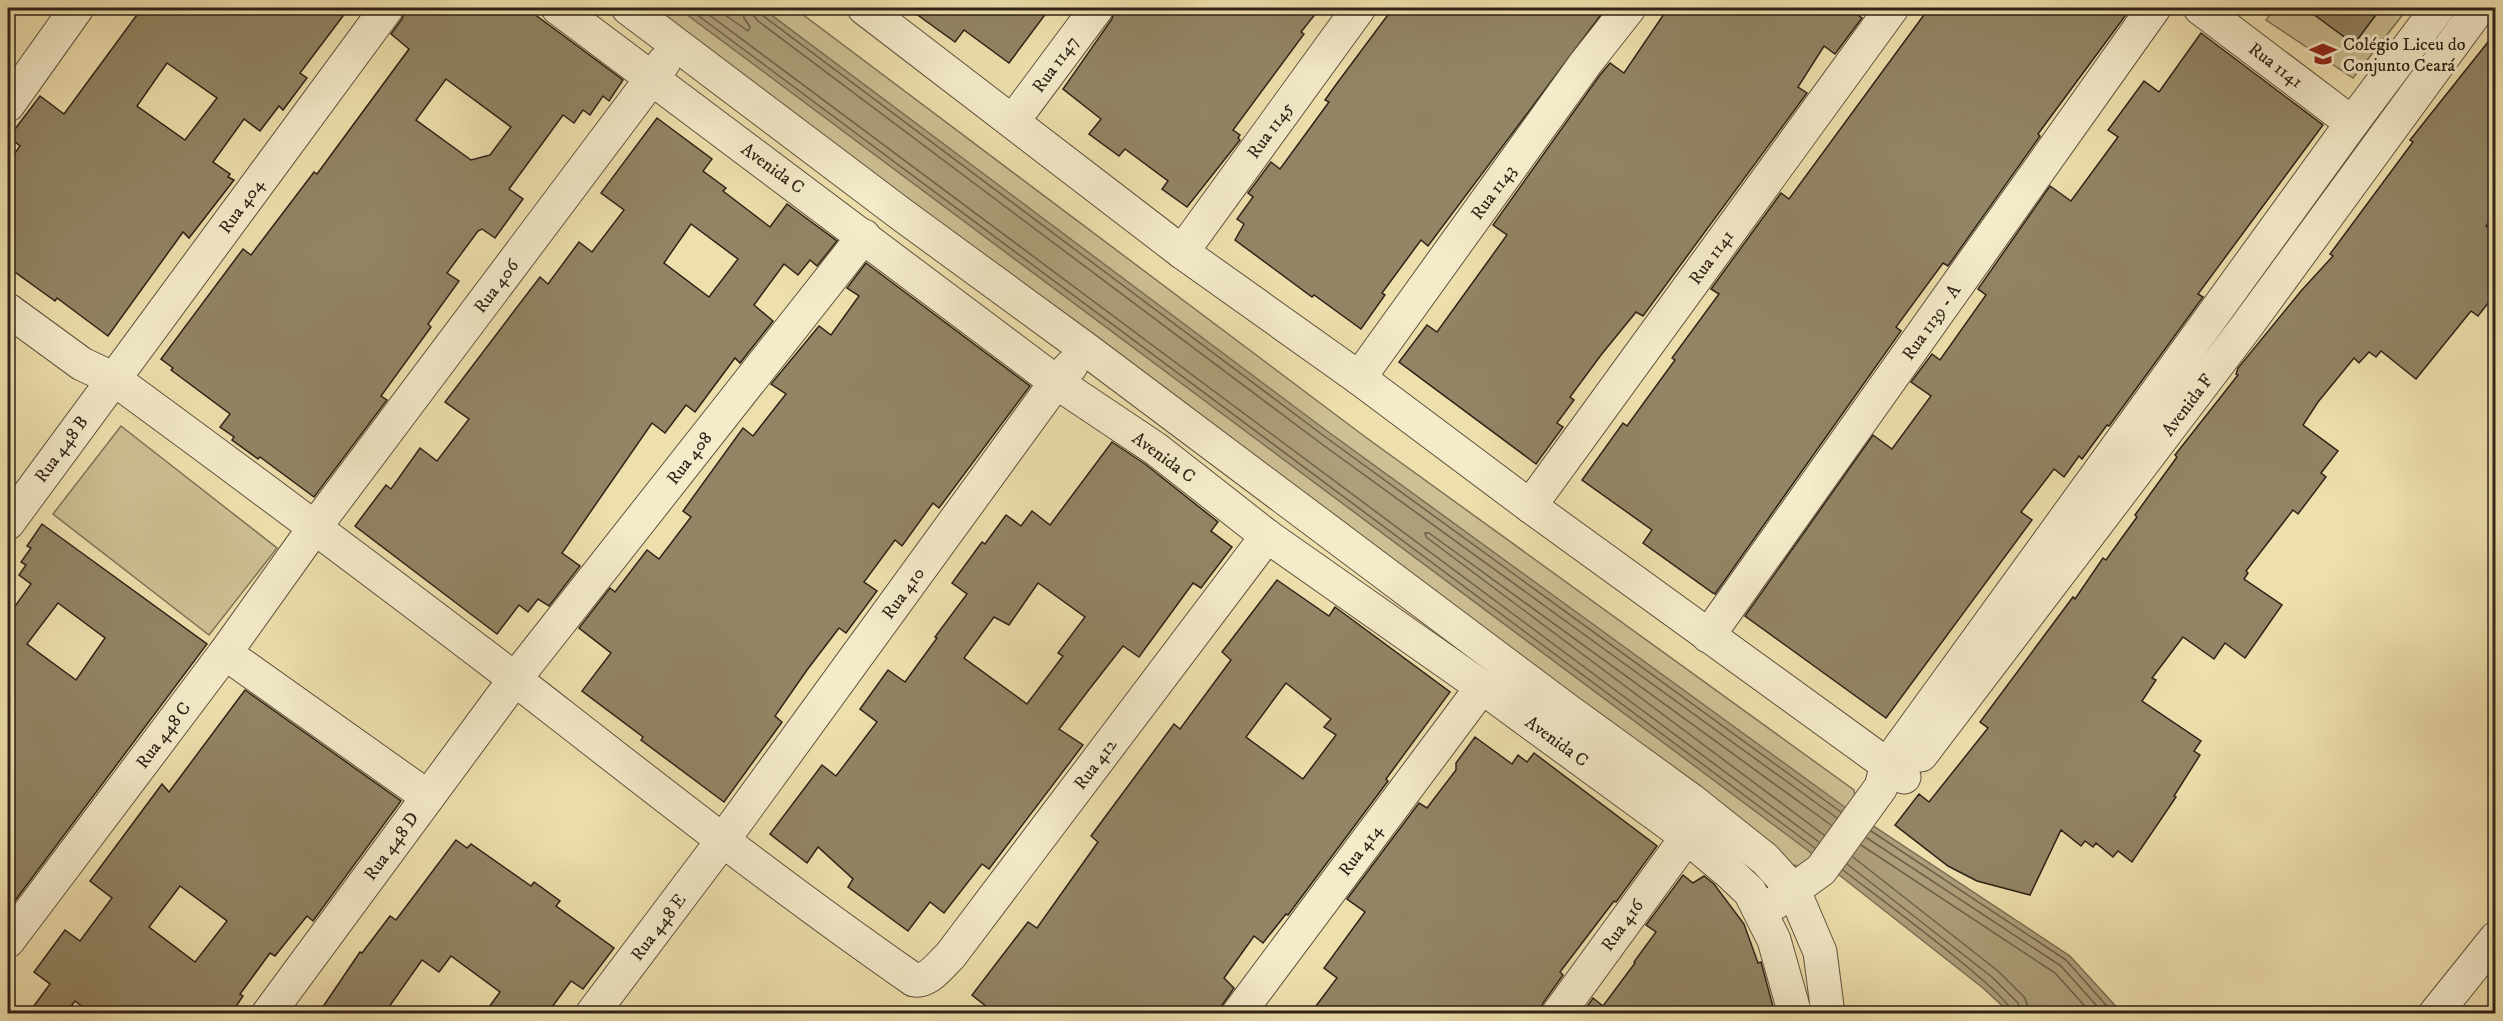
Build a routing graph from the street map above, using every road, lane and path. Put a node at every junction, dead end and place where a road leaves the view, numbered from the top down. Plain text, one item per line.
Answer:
1 (77, 8) edge
2 (387, 8) edge
3 (558, 8) edge
4 (628, 8) edge
5 (864, 8) edge
6 (1097, 8) edge
7 (1359, 8) edge
8 (1629, 8) edge
9 (1892, 8) edge
10 (2154, 8) edge
11 (2200, 8) edge
12 (2438, 8) edge
13 (2479, 8) edge
14 (677, 44) junction
15 (652, 79) junction
16 (8, 105) edge
17 (1013, 121) junction
18 (2352, 123) junction
19 (864, 236) junction
20 (1182, 252) junction
21 (2219, 307) junction
22 (8, 310) edge
23 (2246, 327) junction
24 (1087, 350) junction
25 (1359, 378) junction
26 (114, 379) junction
27 (1056, 382) junction
28 (94, 405) joint
29 (17, 490) edge
30 (1530, 506) junction
31 (8, 523) edge
32 (315, 527) junction
33 (1267, 536) junction
34 (1708, 636) junction
35 (225, 653) junction
36 (515, 680) junction
37 (1482, 687) junction
38 (1887, 781) junction
39 (428, 797) junction
40 (1687, 837) junction
41 (723, 840) junction
42 (1794, 891) junction
43 (1761, 912) junction
44 (2496, 938) edge
45 (8, 940) edge
46 (268, 1014) edge
47 (592, 1014) edge
48 (1238, 1014) edge
49 (1558, 1014) edge
50 (1795, 1014) edge
51 (1828, 1014) edge
52 (2435, 1014) edge

1 - 16 street
2 - 26 street, Rua 404
3 - 15 street, Avenida C
4 - 14 street, Avenida C
5 - 17 street
6 - 17 street, Rua 1147
7 - 20 street, Rua 1145
8 - 25 street, Rua 1143
9 - 30 street, Rua 1141
10 - 34 street, Rua 1139 - A
11 - 18 street, Rua 1141
12 - 18 street, Avenida F
13 - 23 street, Avenida F
14 - 15 street, Rua 406
14 - 24 street, Avenida C
15 - 19 street, Avenida C
15 - 32 street, Rua 406
17 - 20 street
18 - 21 street, Avenida F
19 - 27 street, Avenida C
19 - 36 street, Rua 408
20 - 25 street
21 - 23 street
21 - 38 street, Avenida F
22 - 26 street
23 - 38 street, Avenida F
24 - 27 street, Rua 410
24 - 42 street, Avenida C
25 - 30 street
26 - 28 street, Rua 404
26 - 32 street
27 - 33 street, Avenida C
27 - 41 street, Rua 410
28 - 29 street, Rua 448 B
29 - 31 street, Rua 448 B
30 - 34 street
32 - 35 street, Rua 448 C
32 - 36 street
33 - 37 street, Avenida C
33 - 41 street, Rua 412
34 - 38 street
35 - 39 street
35 - 45 street, Rua 448 C
36 - 39 street, Rua 448 D
36 - 41 street
37 - 40 street, Avenida C
37 - 48 street, Rua 414
38 - 42 street
39 - 46 street, Rua 448 D
40 - 43 street, Avenida C
40 - 49 street, Rua 416
41 - 47 street, Rua 448 E
42 - 43 street
42 - 51 street, Avenida C
43 - 50 street, Avenida C
44 - 52 street

